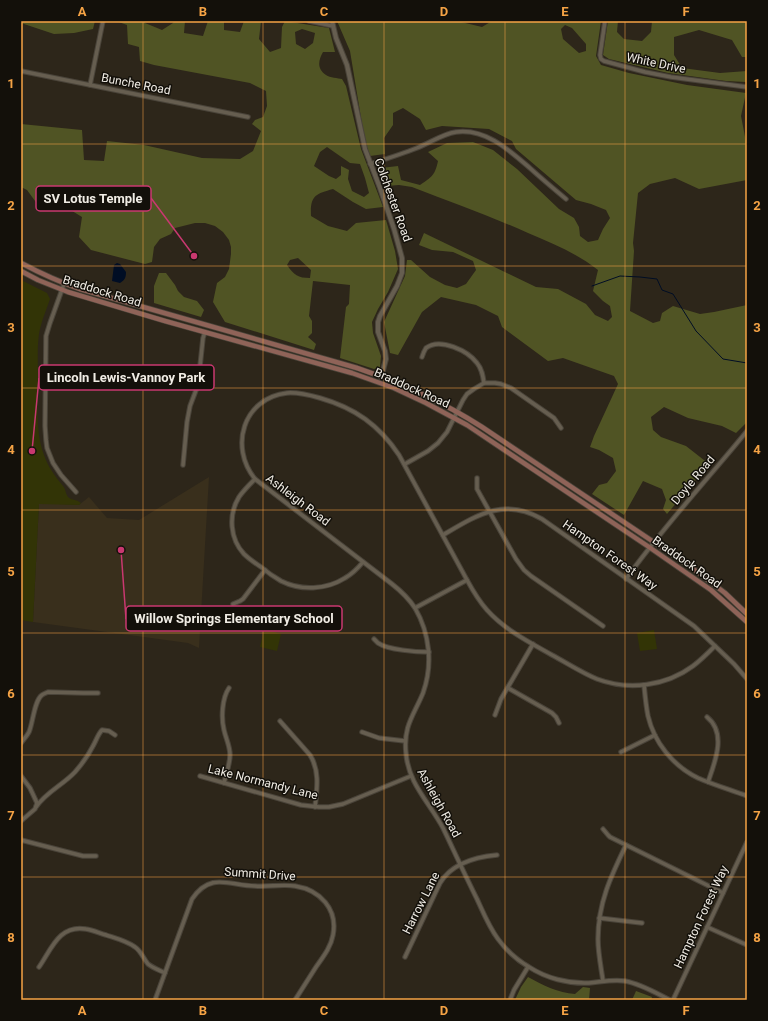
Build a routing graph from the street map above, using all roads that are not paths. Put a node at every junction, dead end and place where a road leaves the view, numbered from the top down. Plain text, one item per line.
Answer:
1 (103, 21) edge
2 (309, 21) edge
3 (605, 21) edge
4 (332, 23) edge
5 (21, 71) edge
6 (90, 85) junction
7 (747, 87) edge
8 (248, 117) dead end
9 (370, 164) junction
10 (566, 199) dead end
11 (21, 263) edge
12 (21, 271) edge
13 (64, 284) junction
14 (62, 290) junction
15 (205, 332) junction
16 (422, 356) dead end
17 (381, 376) junction
18 (379, 382) junction
19 (484, 384) junction
20 (457, 412) junction
21 (455, 418) junction
22 (561, 428) dead end
23 (747, 431) edge
24 (404, 464) junction
25 (183, 465) dead end
26 (477, 478) dead end
27 (255, 480) junction
28 (76, 492) dead end
29 (490, 511) junction
30 (443, 535) junction
31 (653, 542) junction
32 (650, 547) junction
33 (363, 562) junction
34 (265, 570) junction
35 (626, 579) junction
36 (467, 580) junction
37 (233, 604) dead end
38 (415, 608) junction
39 (747, 614) edge
40 (747, 622) edge
41 (602, 626) dead end
42 (374, 638) dead end
43 (532, 644) junction
44 (714, 646) junction
45 (429, 652) junction
46 (747, 679) edge
47 (644, 685) junction
48 (229, 688) dead end
49 (508, 688) junction
50 (98, 693) dead end
51 (495, 715) dead end
52 (707, 717) dead end
53 (280, 721) dead end
54 (560, 723) dead end
55 (362, 732) dead end
56 (115, 735) dead end
57 (655, 735) junction
58 (405, 741) junction
59 (21, 743) edge
60 (621, 752) dead end
61 (21, 776) edge
62 (200, 776) dead end
63 (411, 776) junction
64 (708, 782) junction
65 (224, 783) junction
66 (747, 796) edge
67 (36, 807) junction
68 (315, 807) junction
69 (21, 821) edge
70 (603, 829) dead end
71 (21, 840) edge
72 (747, 842) edge
73 (626, 846) junction
74 (497, 855) dead end
75 (96, 856) dead end
76 (460, 864) junction
77 (723, 893) junction
78 (599, 918) junction
79 (642, 923) dead end
80 (707, 927) junction
81 (747, 946) edge
82 (405, 957) dead end
83 (39, 967) dead end
84 (528, 967) junction
85 (165, 973) junction
86 (603, 981) junction
87 (155, 1000) edge
88 (294, 1000) edge
89 (510, 1000) edge
90 (670, 1000) edge
91 (673, 1000) edge

1 - 6 street
2 - 4 street
3 - 7 street, White Drive
4 - 9 street, Colchester Road
5 - 6 street, Bunche Road
6 - 8 street, Bunche Road
9 - 10 street
9 - 17 street, Colchester Road
11 - 13 main road, Braddock Road
12 - 14 main road, Braddock Road
13 - 14 street
13 - 17 main road, Braddock Road
14 - 15 main road, Braddock Road
14 - 28 street
15 - 18 main road, Braddock Road
15 - 25 street
16 - 19 street
17 - 18 street, Colchester Road
17 - 20 main road, Braddock Road
18 - 21 main road, Braddock Road
19 - 20 street
19 - 22 street
20 - 21 street
20 - 31 main road, Braddock Road
21 - 24 street
21 - 32 main road, Braddock Road
23 - 31 street, Doyle Road
24 - 27 street, Ashleigh Road
24 - 30 street, Ashleigh Road
26 - 29 street
27 - 33 street, Ashleigh Road
27 - 34 street
29 - 30 street, Hampton Forest Way
29 - 35 street, Hampton Forest Way
29 - 41 street
30 - 36 street, Ashleigh Road
31 - 32 street, Doyle Road
31 - 39 main road, Braddock Road
32 - 35 street, Doyle Road
32 - 40 main road, Braddock Road
33 - 34 street
33 - 38 street, Ashleigh Road
34 - 37 street
35 - 44 street, Hampton Forest Way
36 - 38 street
36 - 43 street, Ashleigh Road
38 - 45 street, Ashleigh Road
42 - 45 street
43 - 47 street, Ashleigh Road
43 - 49 street
44 - 46 street, Hampton Forest Way
44 - 47 street, Ashleigh Road
45 - 58 street, Ashleigh Road
47 - 57 street
48 - 65 street
49 - 51 street
49 - 54 street
50 - 59 street
52 - 64 street
53 - 68 street
55 - 58 street
56 - 67 street
57 - 60 street
57 - 64 street
58 - 63 street, Ashleigh Road
61 - 67 street
62 - 65 street, Lake Normandy Lane
63 - 68 street, Lake Normandy Lane
63 - 76 street, Ashleigh Road
64 - 66 street
65 - 68 street, Lake Normandy Lane
67 - 69 street
70 - 73 street
71 - 75 street
72 - 77 street, Hampton Forest Way
73 - 77 street
73 - 78 street
74 - 76 street
76 - 82 street, Harrow Lane
76 - 84 street, Ashleigh Road
77 - 80 street, Hampton Forest Way
78 - 79 street
78 - 86 street
80 - 81 street
80 - 91 street, Hampton Forest Way
83 - 85 street
84 - 86 street, Ashleigh Road
84 - 89 street
85 - 87 street, Summit Drive
85 - 88 street, Summit Drive
86 - 90 street, Ashleigh Road

